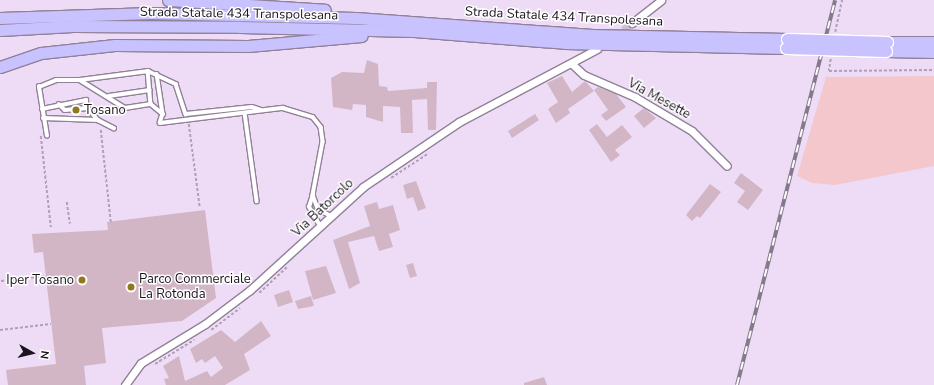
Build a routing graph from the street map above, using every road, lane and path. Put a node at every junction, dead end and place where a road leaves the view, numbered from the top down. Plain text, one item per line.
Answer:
1 (168, 0) edge
2 (661, 0) edge
3 (0, 18) edge
4 (356, 18) junction
5 (632, 22) tunnel mouth
6 (0, 30) edge
7 (414, 31) junction
8 (934, 42) edge
9 (786, 44) junction
10 (886, 47) junction
11 (597, 49) dead end
12 (934, 52) edge
13 (572, 64) junction
14 (0, 67) edge
15 (148, 71) junction
16 (157, 74) junction
17 (80, 80) junction
18 (150, 90) junction
19 (109, 96) junction
20 (59, 104) junction
21 (151, 104) junction
22 (88, 108) junction
23 (42, 109) junction
24 (65, 110) junction
25 (262, 110) junction
26 (245, 113) junction
27 (163, 114) junction
28 (60, 116) junction
29 (44, 118) junction
30 (98, 120) junction
31 (189, 120) junction
32 (114, 128) dead end
33 (101, 130) dead end
34 (40, 136) dead end
35 (47, 136) dead end
36 (434, 148) dead end
37 (727, 166) dead end
38 (386, 181) dead end
39 (313, 195) junction
40 (257, 201) dead end
41 (67, 202) dead end
42 (200, 207) dead end
43 (331, 216) junction
44 (111, 222) dead end
45 (70, 224) dead end
46 (320, 226) junction
47 (51, 227) dead end
48 (291, 264) dead end
49 (46, 276) dead end
50 (1, 281) dead end
51 (258, 294) dead end
52 (247, 303) dead end
53 (51, 324) dead end
54 (0, 330) edge
55 (206, 333) dead end
56 (199, 337) dead end
57 (159, 363) dead end
58 (125, 385) edge

1 - 4 highway
2 - 5 street
3 - 4 highway, Strada Statale 434 Transpolesana
4 - 9 highway, Strada Statale 434 Transpolesana
6 - 7 highway, Strada Statale 434 Transpolesana
7 - 9 highway, Strada Statale 434 Transpolesana
7 - 14 highway
8 - 10 highway, Strada Statale 434 Transpolesana
9 - 10 highway, Strada Statale 434 Transpolesana, bridge
10 - 12 highway, Strada Statale 434 Transpolesana
11 - 13 street, Via Batorcolo
13 - 37 street, Via Mesette
13 - 43 street, Via Batorcolo
15 - 16 lane
15 - 17 lane
15 - 18 lane
16 - 25 lane
16 - 27 lane
17 - 19 lane
17 - 23 lane
18 - 19 lane
18 - 21 lane
19 - 21 lane
20 - 22 lane
20 - 23 lane
20 - 24 lane
21 - 27 lane
22 - 24 lane
22 - 30 lane
23 - 29 lane
24 - 28 lane
25 - 26 lane
25 - 39 lane
26 - 31 lane
26 - 40 lane
27 - 31 lane
28 - 29 lane
28 - 30 lane
29 - 35 lane
30 - 32 lane
31 - 42 path
33 - 44 path
34 - 47 path
36 - 38 path
39 - 43 lane
39 - 46 lane
41 - 45 path
43 - 46 street, Via Batorcolo
46 - 58 street, Via Batorcolo
48 - 51 path
49 - 50 path
52 - 55 path
53 - 54 path
56 - 57 path

